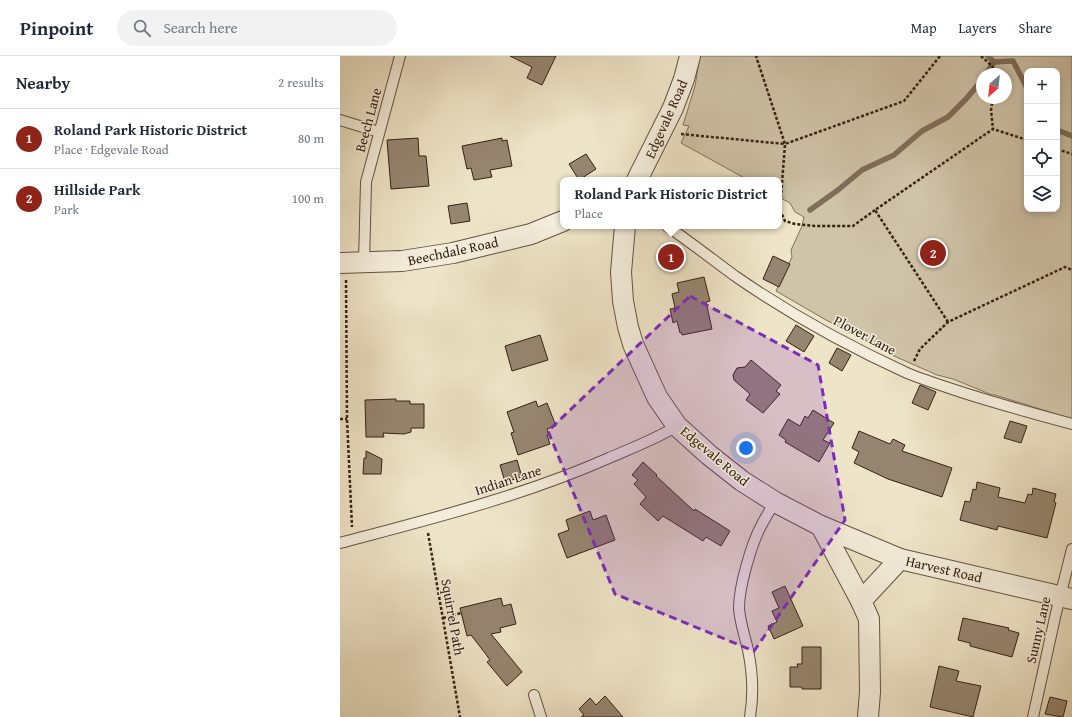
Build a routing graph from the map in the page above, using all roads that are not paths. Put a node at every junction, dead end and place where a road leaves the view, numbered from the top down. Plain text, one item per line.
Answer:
1 (400, 56) edge
2 (690, 56) edge
3 (340, 120) edge
4 (379, 132) junction
5 (638, 177) edge
6 (560, 222) edge
7 (624, 229) edge
8 (672, 229) edge
9 (364, 263) junction
10 (343, 271) edge
11 (1072, 424) edge
12 (677, 426) junction
13 (775, 502) junction
14 (821, 526) junction
15 (340, 543) edge
16 (1072, 549) edge
17 (900, 559) junction
18 (1066, 598) edge
19 (861, 601) junction
20 (534, 695) dead end
21 (541, 717) edge
22 (750, 717) edge
23 (868, 717) edge
24 (1033, 717) edge

1 - 4 lane, Beech Lane
2 - 5 street, Edgevale Road
3 - 4 lane
4 - 9 lane, Beech Lane
6 - 9 street, Beechdale Road
7 - 12 street, Edgevale Road
8 - 11 lane, Plover Lane
9 - 10 street, Beechdale Road
12 - 13 street, Edgevale Road
12 - 15 lane, Indian Lane
13 - 14 street, Edgevale Road
13 - 22 lane
14 - 17 street, Harvest Road
14 - 19 street
16 - 18 lane, Sunny Lane
17 - 18 street, Harvest Road
17 - 19 street
18 - 24 lane, Sunny Lane
19 - 23 street
20 - 21 lane

